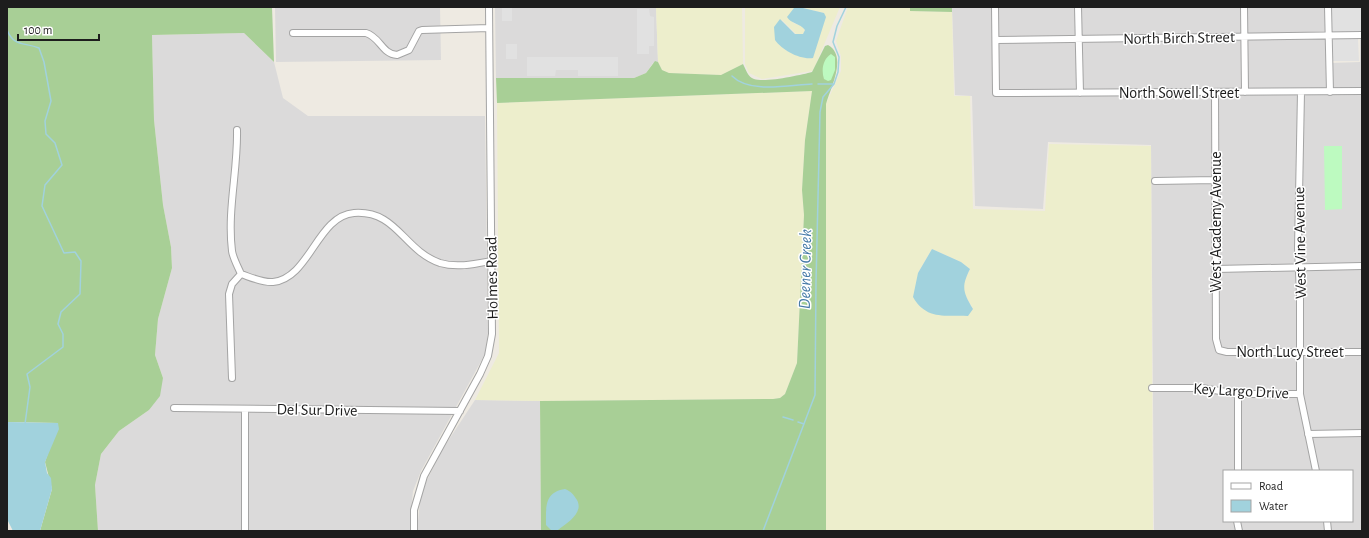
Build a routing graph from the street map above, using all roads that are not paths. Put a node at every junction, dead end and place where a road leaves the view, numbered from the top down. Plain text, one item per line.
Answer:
1 (489, 7) edge
2 (995, 7) edge
3 (1078, 7) edge
4 (1244, 7) edge
5 (1328, 7) edge
6 (489, 28) junction
7 (293, 33) dead end
8 (1329, 36) junction
9 (1362, 36) edge
10 (1245, 37) junction
11 (1079, 39) junction
12 (996, 40) junction
13 (1362, 91) edge
14 (1245, 92) junction
15 (1301, 92) junction
16 (1330, 92) junction
17 (1080, 93) junction
18 (1215, 93) junction
19 (237, 130) dead end
20 (1215, 180) junction
21 (1155, 181) dead end
22 (491, 261) junction
23 (1362, 266) edge
24 (1299, 267) junction
25 (1216, 269) junction
26 (241, 274) junction
27 (1219, 350) joint
28 (1362, 352) edge
29 (1299, 353) junction
30 (232, 378) dead end
31 (1152, 388) dead end
32 (1238, 394) junction
33 (1300, 394) junction
34 (174, 408) dead end
35 (245, 409) junction
36 (460, 411) junction
37 (1362, 433) edge
38 (1308, 434) junction
39 (1238, 470) edge
40 (1316, 470) edge
41 (245, 531) edge
42 (414, 531) edge

1 - 6 street, Holmes Road
2 - 12 street
3 - 11 street
4 - 10 street
5 - 8 street
6 - 7 street
6 - 22 street, Holmes Road
8 - 9 street, North Birch Street
8 - 10 street, North Birch Street
8 - 16 street
10 - 11 street, North Birch Street
10 - 14 street
11 - 12 street, North Birch Street
11 - 17 street
12 - 17 street, North Sowell Street
13 - 16 street, North Sowell Street
14 - 15 street, North Sowell Street
14 - 18 street, North Sowell Street
15 - 16 street, North Sowell Street
15 - 24 street, West Vine Avenue
17 - 18 street, North Sowell Street
18 - 20 street, West Academy Avenue
19 - 26 street
20 - 21 street
20 - 25 street, West Academy Avenue
22 - 26 street
22 - 36 street, Holmes Road
23 - 24 street
24 - 25 street
24 - 29 street, West Vine Avenue
25 - 27 street, West Academy Avenue
26 - 30 street
27 - 29 street, North Lucy Street
28 - 29 street, North Lucy Street
29 - 33 street, West Vine Avenue
31 - 32 street, Key Largo Drive
32 - 33 street, Key Largo Drive
32 - 39 street
33 - 38 street, Key Largo Drive
34 - 35 street, Del Sur Drive
35 - 36 street, Del Sur Drive
35 - 41 street
36 - 42 street, Holmes Road
37 - 38 street
38 - 40 street, Key Largo Drive

